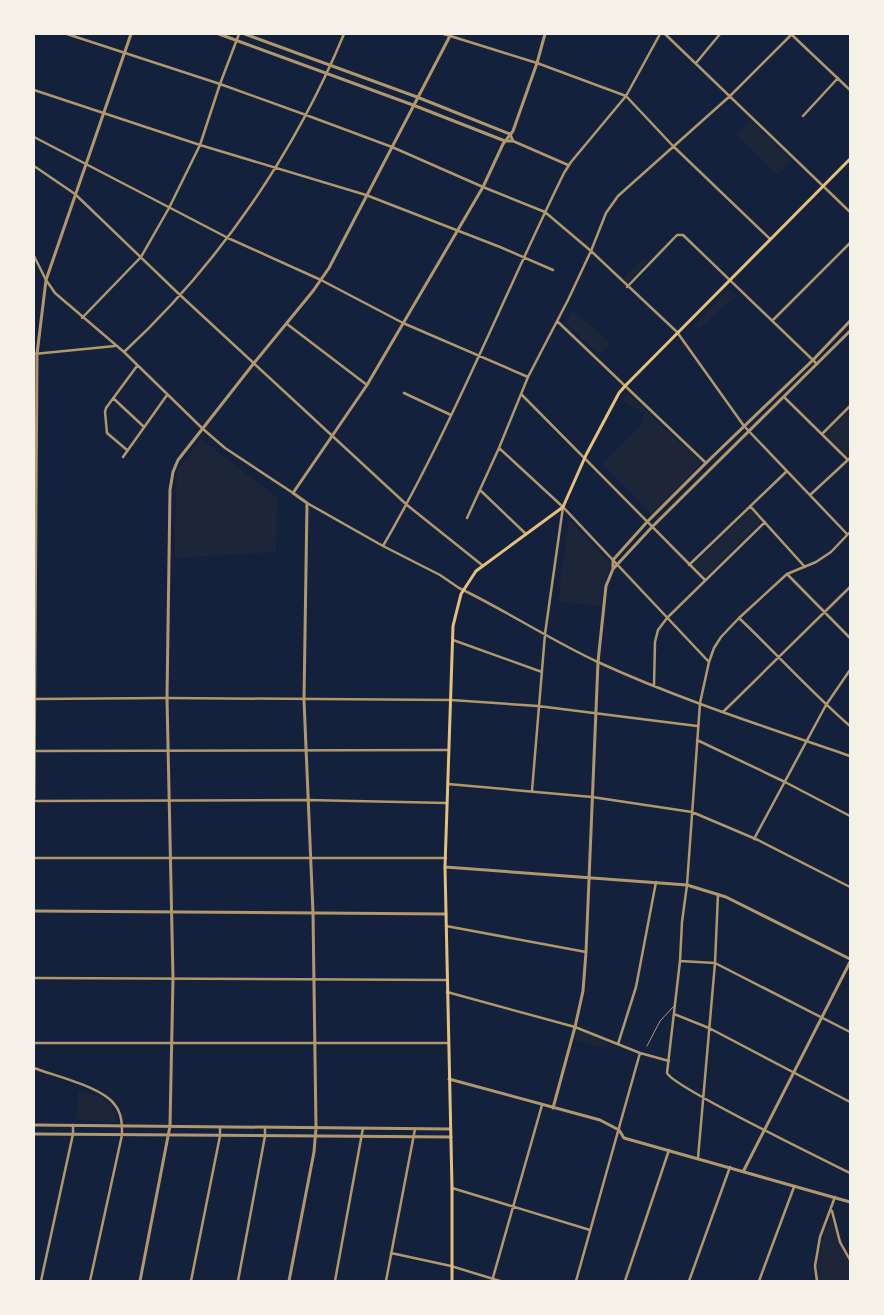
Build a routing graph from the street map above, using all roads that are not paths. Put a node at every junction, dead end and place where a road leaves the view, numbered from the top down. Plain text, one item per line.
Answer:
1 (67, 34) edge
2 (131, 34) edge
3 (219, 34) edge
4 (239, 34) edge
5 (245, 34) edge
6 (344, 34) edge
7 (444, 34) edge
8 (545, 34) edge
9 (660, 34) edge
10 (665, 34) edge
11 (720, 34) edge
12 (792, 34) edge
13 (451, 35) edge
14 (236, 40) junction
15 (125, 52) junction
16 (696, 63) junction
17 (537, 64) junction
18 (330, 66) junction
19 (327, 73) junction
20 (838, 78) junction
21 (220, 84) junction
22 (34, 90) edge
23 (850, 90) edge
24 (626, 96) junction
25 (730, 96) junction
26 (417, 97) junction
27 (413, 105) junction
28 (103, 113) junction
29 (306, 114) junction
30 (803, 116) dead end
31 (510, 134) junction
32 (34, 137) edge
33 (513, 141) junction
34 (505, 142) junction
35 (200, 145) junction
36 (673, 146) junction
37 (392, 147) junction
38 (850, 159) edge
39 (86, 163) junction
40 (568, 165) junction
41 (34, 166) edge
42 (276, 168) junction
43 (823, 186) junction
44 (483, 187) junction
45 (75, 194) junction
46 (366, 195) junction
47 (169, 208) junction
48 (545, 212) junction
49 (850, 212) edge
50 (459, 231) junction
51 (228, 238) junction
52 (770, 240) junction
53 (850, 243) edge
54 (591, 251) junction
55 (34, 256) edge
56 (524, 257) junction
57 (141, 258) junction
58 (553, 270) dead end
59 (46, 280) junction
60 (321, 280) junction
61 (730, 280) junction
62 (627, 287) junction
63 (180, 295) junction
64 (82, 318) junction
65 (772, 321) junction
66 (850, 321) edge
67 (557, 322) junction
68 (403, 323) junction
69 (287, 324) junction
70 (850, 331) edge
71 (677, 332) junction
72 (115, 346) junction
73 (124, 352) junction
74 (35, 354) edge
75 (479, 355) junction
76 (813, 360) junction
77 (254, 363) junction
78 (817, 364) junction
79 (137, 366) junction
80 (528, 378) junction
81 (367, 385) junction
82 (625, 386) junction
83 (404, 393) dead end
84 (167, 395) junction
85 (522, 395) junction
86 (784, 397) junction
87 (112, 398) junction
88 (850, 406) edge
89 (451, 414) junction
90 (143, 426) junction
91 (744, 426) junction
92 (203, 429) junction
93 (748, 431) junction
94 (822, 434) junction
95 (333, 436) junction
96 (499, 448) junction
97 (127, 450) junction
98 (122, 456) dead end
99 (584, 458) junction
100 (849, 459) edge
101 (706, 463) junction
102 (35, 466) edge
103 (787, 471) junction
104 (480, 490) junction
105 (293, 492) junction
106 (810, 495) junction
107 (307, 503) junction
108 (407, 505) junction
109 (750, 506) junction
110 (563, 507) junction
111 (467, 518) dead end
112 (647, 522) junction
113 (765, 522) junction
114 (652, 527) junction
115 (34, 530) edge
116 (849, 533) edge
117 (526, 534) junction
118 (383, 546) junction
119 (613, 560) junction
120 (689, 564) junction
121 (482, 565) junction
122 (617, 566) junction
123 (805, 567) junction
124 (613, 569) junction
125 (787, 574) junction
126 (705, 580) junction
127 (850, 587) edge
128 (463, 590) junction
129 (825, 611) junction
130 (667, 618) junction
131 (739, 618) junction
132 (545, 634) junction
133 (850, 638) edge
134 (453, 640) junction
135 (34, 647) edge
136 (780, 656) junction
137 (598, 662) junction
138 (709, 662) junction
139 (850, 670) edge
140 (542, 672) junction
141 (654, 686) junction
142 (167, 698) junction
143 (34, 699) edge
144 (304, 700) junction
145 (451, 700) junction
146 (700, 703) junction
147 (826, 705) junction
148 (538, 706) junction
149 (723, 712) junction
150 (596, 713) junction
151 (698, 726) junction
152 (850, 726) edge
153 (697, 740) junction
154 (806, 741) junction
155 (306, 750) junction
156 (449, 750) junction
157 (34, 751) edge
158 (168, 751) junction
159 (850, 756) edge
160 (785, 782) junction
161 (448, 784) junction
162 (532, 791) junction
163 (592, 797) junction
164 (34, 799) edge
165 (169, 800) junction
166 (307, 800) junction
167 (447, 803) junction
168 (692, 812) junction
169 (850, 816) edge
170 (754, 839) junction
171 (170, 857) junction
172 (310, 857) junction
173 (34, 858) edge
174 (446, 858) junction
175 (445, 867) junction
176 (589, 878) junction
177 (656, 882) junction
178 (687, 885) junction
179 (850, 887) edge
180 (718, 894) junction
181 (34, 911) edge
182 (170, 912) junction
183 (313, 913) junction
184 (446, 914) junction
185 (446, 926) junction
186 (586, 952) junction
187 (850, 960) edge
188 (680, 961) junction
189 (715, 963) junction
190 (34, 978) edge
191 (173, 978) junction
192 (314, 979) junction
193 (447, 980) junction
194 (447, 992) junction
195 (676, 1003) junction
196 (674, 1014) junction
197 (822, 1017) junction
198 (576, 1027) junction
199 (709, 1028) junction
200 (850, 1032) edge
201 (34, 1043) edge
202 (172, 1043) junction
203 (314, 1044) junction
204 (448, 1044) junction
205 (618, 1044) junction
206 (647, 1046) dead end
207 (640, 1053) junction
208 (669, 1061) junction
209 (34, 1068) edge
210 (794, 1073) junction
211 (449, 1079) junction
212 (703, 1098) junction
213 (850, 1102) edge
214 (542, 1105) junction
215 (553, 1108) junction
216 (34, 1125) edge
217 (73, 1125) junction
218 (122, 1126) junction
219 (170, 1126) junction
220 (220, 1127) junction
221 (266, 1127) junction
222 (316, 1128) junction
223 (363, 1128) junction
224 (415, 1129) junction
225 (450, 1129) junction
226 (619, 1130) junction
227 (765, 1130) junction
228 (34, 1134) edge
229 (73, 1134) junction
230 (122, 1135) junction
231 (169, 1135) junction
232 (220, 1136) junction
233 (266, 1136) junction
234 (315, 1136) junction
235 (362, 1137) junction
236 (413, 1137) junction
237 (451, 1137) junction
238 (669, 1150) junction
239 (698, 1158) junction
240 (730, 1167) junction
241 (744, 1170) junction
242 (850, 1173) edge
243 (794, 1186) junction
244 (452, 1188) junction
245 (835, 1197) junction
246 (850, 1202) edge
247 (513, 1207) junction
248 (831, 1210) junction
249 (590, 1230) junction
250 (392, 1254) junction
251 (850, 1260) edge
252 (451, 1266) junction
253 (493, 1280) edge
254 (41, 1281) edge
255 (90, 1281) edge
256 (140, 1281) edge
257 (191, 1281) edge
258 (238, 1281) edge
259 (288, 1281) edge
260 (335, 1281) edge
261 (386, 1281) edge
262 (452, 1281) edge
263 (500, 1281) edge
264 (576, 1281) edge
265 (626, 1281) edge
266 (689, 1281) edge
267 (759, 1281) edge
268 (816, 1281) edge

1 - 15 street
2 - 15 street
3 - 14 street
4 - 14 street
5 - 18 street
6 - 18 street
7 - 13 street
8 - 17 street
9 - 24 street
10 - 16 street
11 - 16 street
12 - 20 street
12 - 25 street
13 - 17 street
13 - 26 street
14 - 19 street
14 - 21 street
15 - 21 street
15 - 28 street
16 - 25 street
17 - 24 street
17 - 31 street
18 - 19 street
18 - 26 street
19 - 27 street
19 - 29 street
20 - 23 street
20 - 30 street
21 - 29 street
21 - 35 street
22 - 28 street
24 - 36 street
24 - 40 street
25 - 36 street
25 - 43 street
26 - 27 street
26 - 31 street
27 - 34 street
27 - 37 street
28 - 35 street
28 - 39 street
29 - 37 street
29 - 42 street
31 - 33 street
31 - 34 street
32 - 39 street
33 - 34 street
33 - 40 street
34 - 44 street
35 - 42 street
35 - 47 street
36 - 52 street
36 - 54 street
37 - 44 street
37 - 46 street
38 - 43 main road
39 - 45 street
39 - 47 street
40 - 48 street
41 - 45 street
42 - 46 street
42 - 51 street
43 - 49 street
43 - 52 main road
44 - 48 street
44 - 50 street
45 - 57 street
45 - 59 street
46 - 50 street
46 - 60 street
47 - 51 street
47 - 57 street
48 - 54 street
48 - 56 street
50 - 56 street
50 - 68 street
51 - 60 street
51 - 63 street
52 - 61 main road
53 - 65 street
54 - 62 street
54 - 67 street
55 - 59 street
56 - 58 street
56 - 75 street
57 - 63 street
57 - 64 street
59 - 64 street
59 - 74 street
60 - 68 street
60 - 69 street
61 - 62 street
61 - 65 street
61 - 71 main road
62 - 71 street
63 - 73 street
63 - 77 street
64 - 72 street
65 - 76 street
66 - 76 street
67 - 80 street
67 - 82 street
68 - 75 street
68 - 81 street
69 - 77 street
69 - 81 street
70 - 78 street
71 - 82 main road
71 - 91 street
72 - 73 street
72 - 74 street
73 - 79 street
74 - 102 street
75 - 80 street
75 - 89 street
76 - 78 street
76 - 91 street
77 - 92 street
77 - 95 street
78 - 86 street
79 - 84 street
79 - 87 street
80 - 85 street
81 - 95 street
82 - 99 main road
82 - 101 street
83 - 89 street
84 - 90 street
84 - 92 street
85 - 96 street
85 - 99 street
86 - 93 street
86 - 94 street
87 - 90 street
87 - 97 street
88 - 94 street
89 - 108 street
90 - 97 street
91 - 93 street
91 - 101 street
92 - 105 street
92 - 142 street
93 - 103 street
93 - 114 street
94 - 100 street
95 - 105 street
95 - 108 street
96 - 104 street
96 - 110 street
97 - 98 street
99 - 110 main road
99 - 112 street
100 - 106 street
101 - 112 street
102 - 115 street
103 - 106 street
103 - 109 street
104 - 111 street
104 - 117 street
105 - 107 street
106 - 116 street
107 - 118 street
107 - 144 street
108 - 118 street
108 - 121 street
109 - 113 street
109 - 120 street
110 - 117 main road
110 - 119 street
110 - 132 street
112 - 114 street
112 - 119 street
113 - 123 street
113 - 126 street
114 - 120 street
114 - 122 street
115 - 135 street
116 - 123 street
117 - 121 main road
118 - 128 street
119 - 122 street
119 - 124 street
120 - 126 street
121 - 128 main road
122 - 124 street
122 - 130 street
123 - 125 street
124 - 137 street
125 - 129 street
125 - 131 street
126 - 130 street
127 - 129 street
128 - 132 street
128 - 134 main road
129 - 133 street
129 - 136 street
130 - 138 street
130 - 141 street
131 - 136 street
131 - 138 street
132 - 137 street
132 - 140 street
134 - 140 street
134 - 145 main road
135 - 143 street
136 - 147 street
136 - 149 street
137 - 141 street
137 - 150 street
138 - 146 street
139 - 147 street
140 - 148 street
141 - 146 street
142 - 143 street
142 - 144 street
142 - 158 street
143 - 157 street
144 - 145 street
144 - 155 street
145 - 148 street
145 - 156 main road
146 - 149 street
146 - 151 street
147 - 152 street
147 - 154 street
148 - 150 street
148 - 162 street
149 - 154 street
150 - 151 street
150 - 163 street
151 - 153 street
153 - 160 street
153 - 168 street
154 - 159 street
154 - 160 street
155 - 156 street
155 - 158 street
155 - 166 street
156 - 161 main road
157 - 158 street
157 - 164 street
158 - 165 street
160 - 169 street
160 - 170 street
161 - 162 street
161 - 167 main road
162 - 163 street
163 - 168 street
163 - 176 street
164 - 165 street
165 - 166 street
165 - 171 street
166 - 167 street
166 - 172 street
167 - 174 main road
168 - 170 street
168 - 178 street
170 - 179 street
171 - 172 street
171 - 173 street
171 - 182 street
172 - 174 street
172 - 183 street
174 - 175 main road
175 - 176 street
175 - 184 main road
176 - 177 street
176 - 186 street
177 - 178 street
177 - 205 street
178 - 180 street
178 - 188 street
180 - 187 street
180 - 189 street
181 - 182 street
182 - 183 street
182 - 191 street
183 - 184 street
183 - 192 street
184 - 185 main road
185 - 186 street
185 - 193 main road
186 - 198 street
187 - 197 street
188 - 189 street
188 - 195 street
189 - 197 street
189 - 199 street
190 - 191 street
191 - 192 street
191 - 202 street
192 - 193 street
192 - 203 street
193 - 194 main road
194 - 198 street
194 - 204 main road
195 - 196 street
195 - 206 lane
196 - 199 street
196 - 208 street
197 - 200 street
197 - 210 street
198 - 205 street
198 - 215 street
199 - 210 street
199 - 212 street
201 - 202 street
202 - 203 street
202 - 219 street
203 - 204 street
203 - 222 street
204 - 211 main road
205 - 207 street
207 - 208 street
207 - 226 street
208 - 212 street
209 - 218 street
210 - 213 street
210 - 227 street
211 - 214 street
211 - 225 main road
212 - 227 street
212 - 239 street
214 - 215 street
214 - 247 street
215 - 226 street
216 - 217 street
217 - 218 street
217 - 229 street
218 - 219 street
218 - 230 street
219 - 220 street
219 - 231 street
220 - 221 street
220 - 232 street
221 - 222 street
221 - 233 street
222 - 223 street
222 - 234 street
223 - 224 street
223 - 235 street
224 - 225 street
224 - 236 street
225 - 237 main road
226 - 238 street
226 - 249 street
227 - 241 street
227 - 242 street
228 - 229 street
229 - 230 street
229 - 254 street
230 - 231 street
230 - 255 street
231 - 232 street
231 - 256 street
232 - 233 street
232 - 257 street
233 - 234 street
233 - 258 street
234 - 235 street
234 - 259 street
235 - 236 street
235 - 260 street
236 - 237 street
236 - 250 street
237 - 244 main road
238 - 239 street
238 - 265 street
239 - 240 street
240 - 241 street
240 - 266 street
241 - 243 street
243 - 245 street
243 - 267 street
244 - 247 street
244 - 252 main road
245 - 246 street
245 - 248 street
247 - 249 street
247 - 253 street
248 - 251 street
248 - 268 street
249 - 264 street
250 - 252 street
250 - 261 street
252 - 253 street
252 - 262 main road
253 - 263 street

